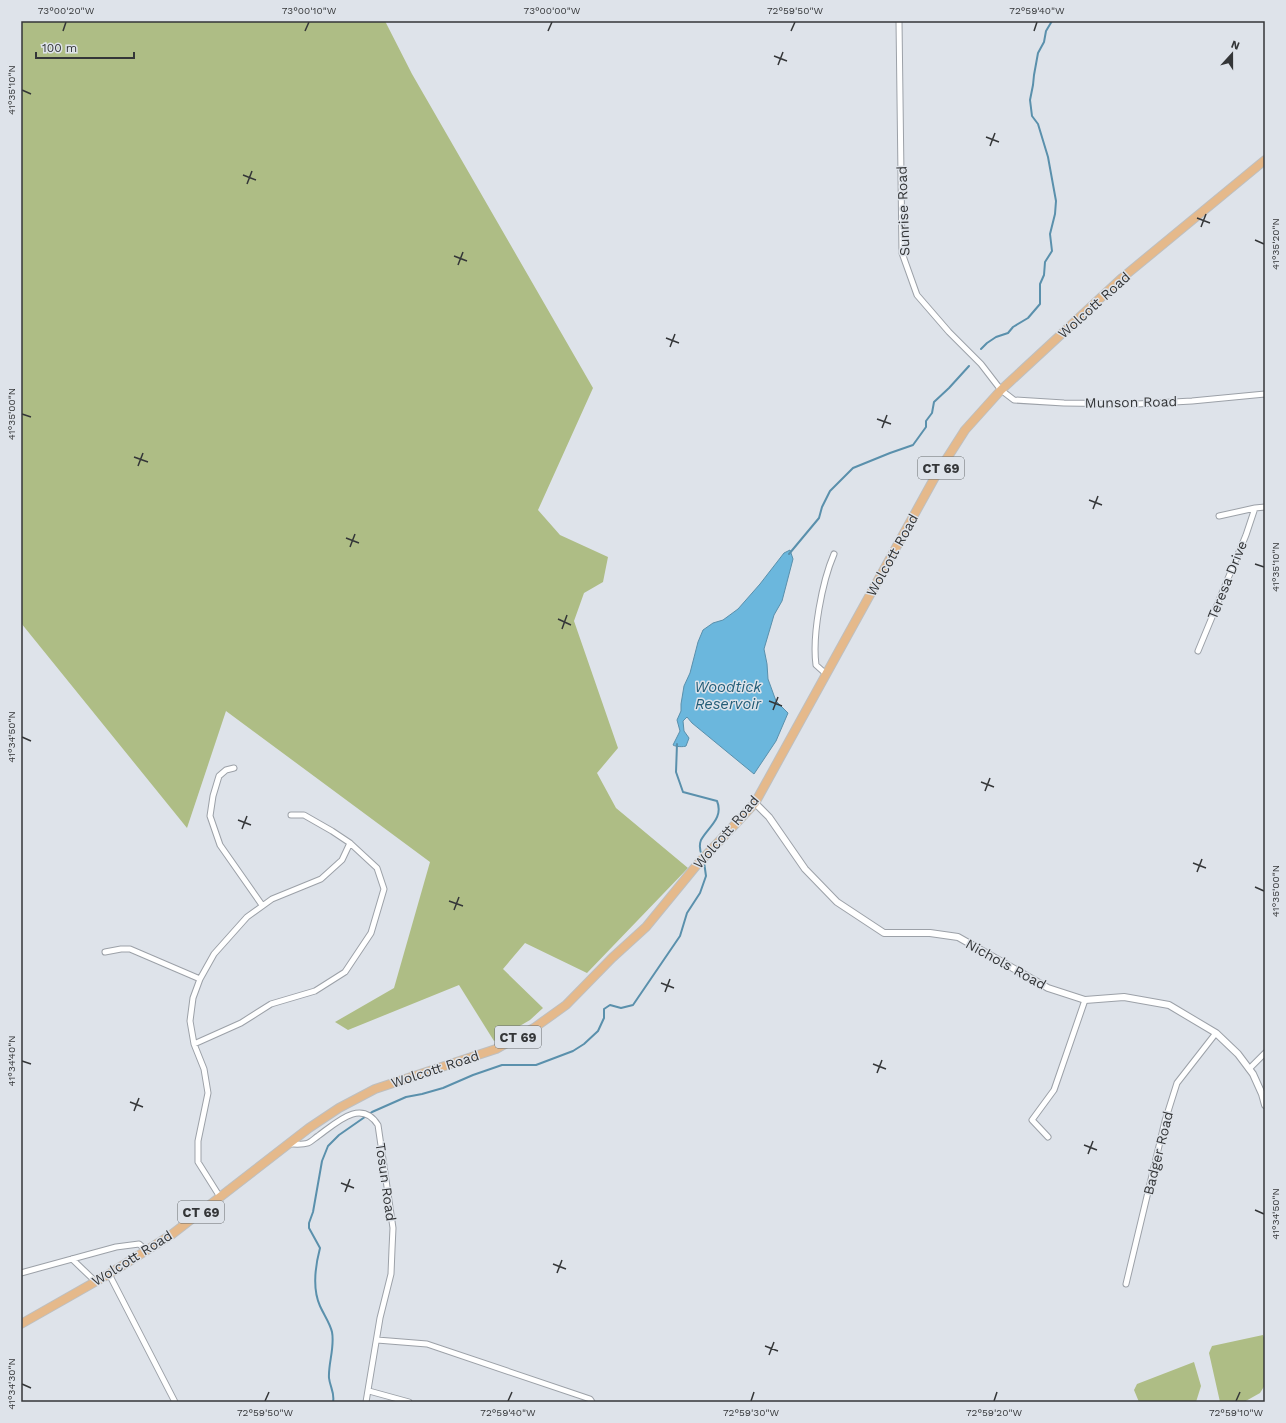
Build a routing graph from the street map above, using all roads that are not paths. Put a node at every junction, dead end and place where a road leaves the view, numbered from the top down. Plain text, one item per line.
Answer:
1 (899, 21) edge
2 (1265, 160) edge
3 (1001, 390) junction
4 (1265, 394) edge
5 (1265, 507) edge
6 (1255, 508) junction
7 (1219, 516) dead end
8 (834, 554) dead end
9 (1198, 651) dead end
10 (826, 674) junction
11 (234, 768) dead end
12 (755, 803) junction
13 (291, 815) dead end
14 (350, 844) junction
15 (262, 905) junction
16 (105, 952) dead end
17 (200, 979) junction
18 (1085, 1000) junction
19 (1216, 1033) junction
20 (194, 1044) junction
21 (1265, 1053) edge
22 (1249, 1068) junction
23 (1265, 1105) edge
24 (1048, 1137) dead end
25 (289, 1144) junction
26 (220, 1197) junction
27 (146, 1250) junction
28 (72, 1259) junction
29 (21, 1274) edge
30 (109, 1274) junction
31 (95, 1281) junction
32 (1126, 1284) dead end
33 (21, 1324) edge
34 (377, 1340) junction
35 (369, 1391) junction
36 (175, 1402) edge
37 (366, 1402) edge
38 (409, 1402) edge
39 (592, 1402) edge

1 - 3 street, Sunrise Road
2 - 3 main road, Wolcott Road / CT 69
3 - 4 street, Munson Road
3 - 10 main road, Wolcott Road / CT 69
5 - 6 street
6 - 7 street
6 - 9 street, Teresa Drive
8 - 10 street
10 - 12 main road, Wolcott Road / CT 69
11 - 15 street
12 - 18 street, Nichols Road
12 - 25 main road, Wolcott Road / CT 69
13 - 14 street
14 - 15 street
14 - 20 street
15 - 17 street
16 - 17 street
17 - 20 street
18 - 19 street, Nichols Road
18 - 24 street
19 - 22 street, Nichols Road
19 - 32 street, Badger Road
20 - 26 street
21 - 22 street
22 - 23 street, Nichols Road
25 - 26 main road, Wolcott Road / CT 69
25 - 34 street, Tosun Road
26 - 27 main road, Wolcott Road / CT 69
27 - 28 street
27 - 30 main road, Wolcott Road / CT 69
28 - 29 street
28 - 31 street
30 - 31 main road, Wolcott Road / CT 69
30 - 36 street
31 - 33 main road, Wolcott Road / CT 69
34 - 35 street, Tosun Road
34 - 39 street
35 - 37 street, Tosun Road
35 - 38 street

